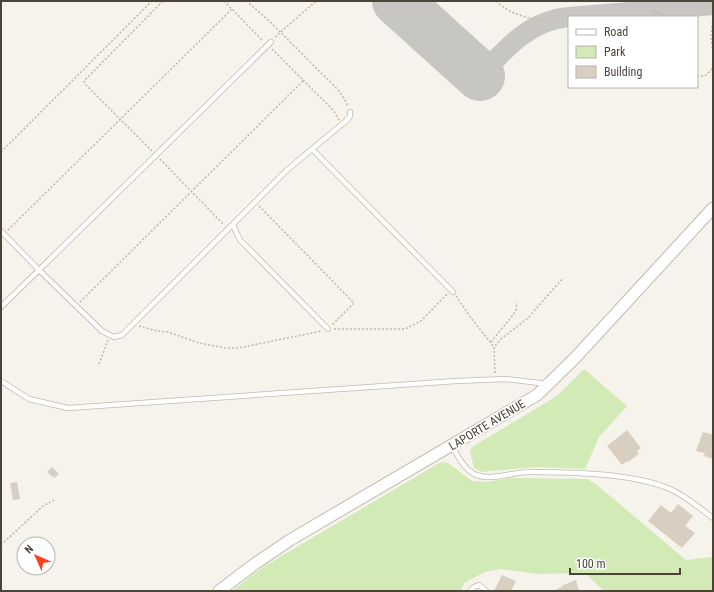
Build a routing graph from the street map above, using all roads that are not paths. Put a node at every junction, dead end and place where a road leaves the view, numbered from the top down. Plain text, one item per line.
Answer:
1 (269, 43) road end
2 (350, 112) road end
3 (312, 149) junction
4 (713, 208) edge
5 (233, 226) junction
6 (3, 232) edge
7 (39, 270) junction
8 (452, 291) road end
9 (1, 307) edge
10 (328, 329) road end
11 (1, 381) edge
12 (549, 385) junction
13 (452, 446) junction
14 (713, 518) edge
15 (218, 591) edge
16 (470, 591) edge
17 (486, 591) edge

1 - 7 lane
2 - 3 lane
3 - 5 lane
3 - 8 lane
4 - 12 street, LAPORTE AVENUE
5 - 7 lane
5 - 10 lane
6 - 7 lane
7 - 9 lane
11 - 12 lane
12 - 13 street, LAPORTE AVENUE
13 - 14 lane
13 - 15 street, LAPORTE AVENUE
16 - 17 lane

